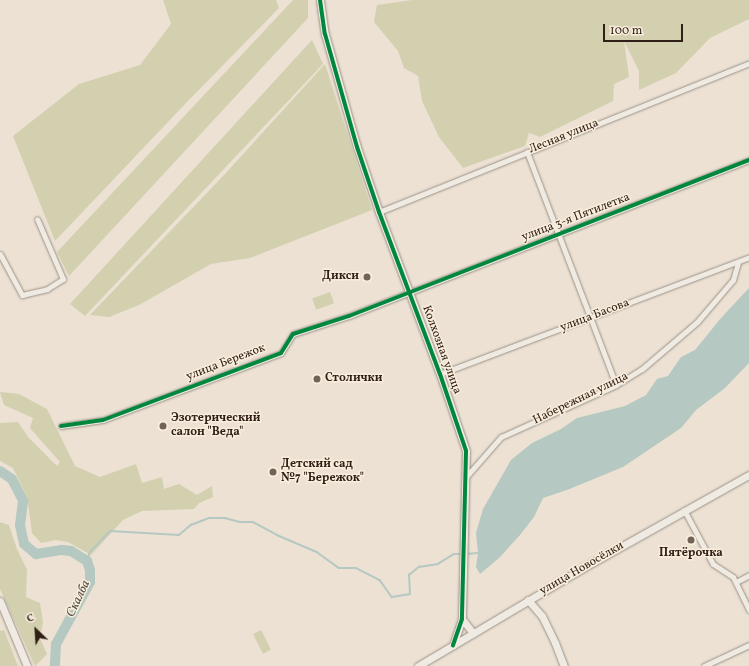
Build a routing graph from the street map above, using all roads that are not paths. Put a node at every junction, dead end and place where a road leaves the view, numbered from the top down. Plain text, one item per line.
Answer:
1 (320, 0) edge
2 (749, 63) edge
3 (527, 152) junction
4 (749, 160) edge
5 (379, 212) junction
6 (37, 219) dead end
7 (559, 235) junction
8 (0, 254) edge
9 (749, 257) edge
10 (738, 262) junction
11 (409, 293) junction
12 (591, 318) junction
13 (440, 374) junction
14 (616, 385) junction
15 (61, 426) dead end
16 (749, 475) edge
17 (465, 478) junction
18 (684, 510) junction
19 (749, 575) edge
20 (736, 582) junction
21 (528, 600) junction
22 (0, 601) edge
23 (749, 610) edge
24 (462, 619) junction
25 (472, 633) junction
26 (453, 645) junction
27 (749, 645) edge
28 (27, 666) edge
29 (418, 666) edge
30 (564, 666) edge
31 (704, 666) edge

1 - 5 street, Колхозная улица
2 - 3 street, Лесная улица
3 - 5 street, Лесная улица
3 - 7 street
4 - 7 street, улица 3-я Пятилетка
5 - 11 street, Колхозная улица
6 - 8 street
7 - 11 street, улица 3-я Пятилетка
7 - 12 street
9 - 10 street, улица Басова
10 - 12 street, улица Басова
10 - 14 street, Набережная улица
11 - 13 street, Колхозная улица
11 - 15 street, улица Бережок
12 - 13 street, улица Басова
12 - 14 street
13 - 17 street, Колхозная улица
14 - 17 street, Набережная улица
16 - 18 street, улица Новосёлки
17 - 24 street, Колхозная улица
18 - 20 street
18 - 21 street, улица Новосёлки
19 - 20 street
20 - 23 street
21 - 25 street, улица Новосёлки
21 - 30 street
22 - 28 street
24 - 25 street
24 - 26 street, Колхозная улица
25 - 26 street, улица Новосёлки
26 - 29 street, улица Новосёлки
27 - 31 street

